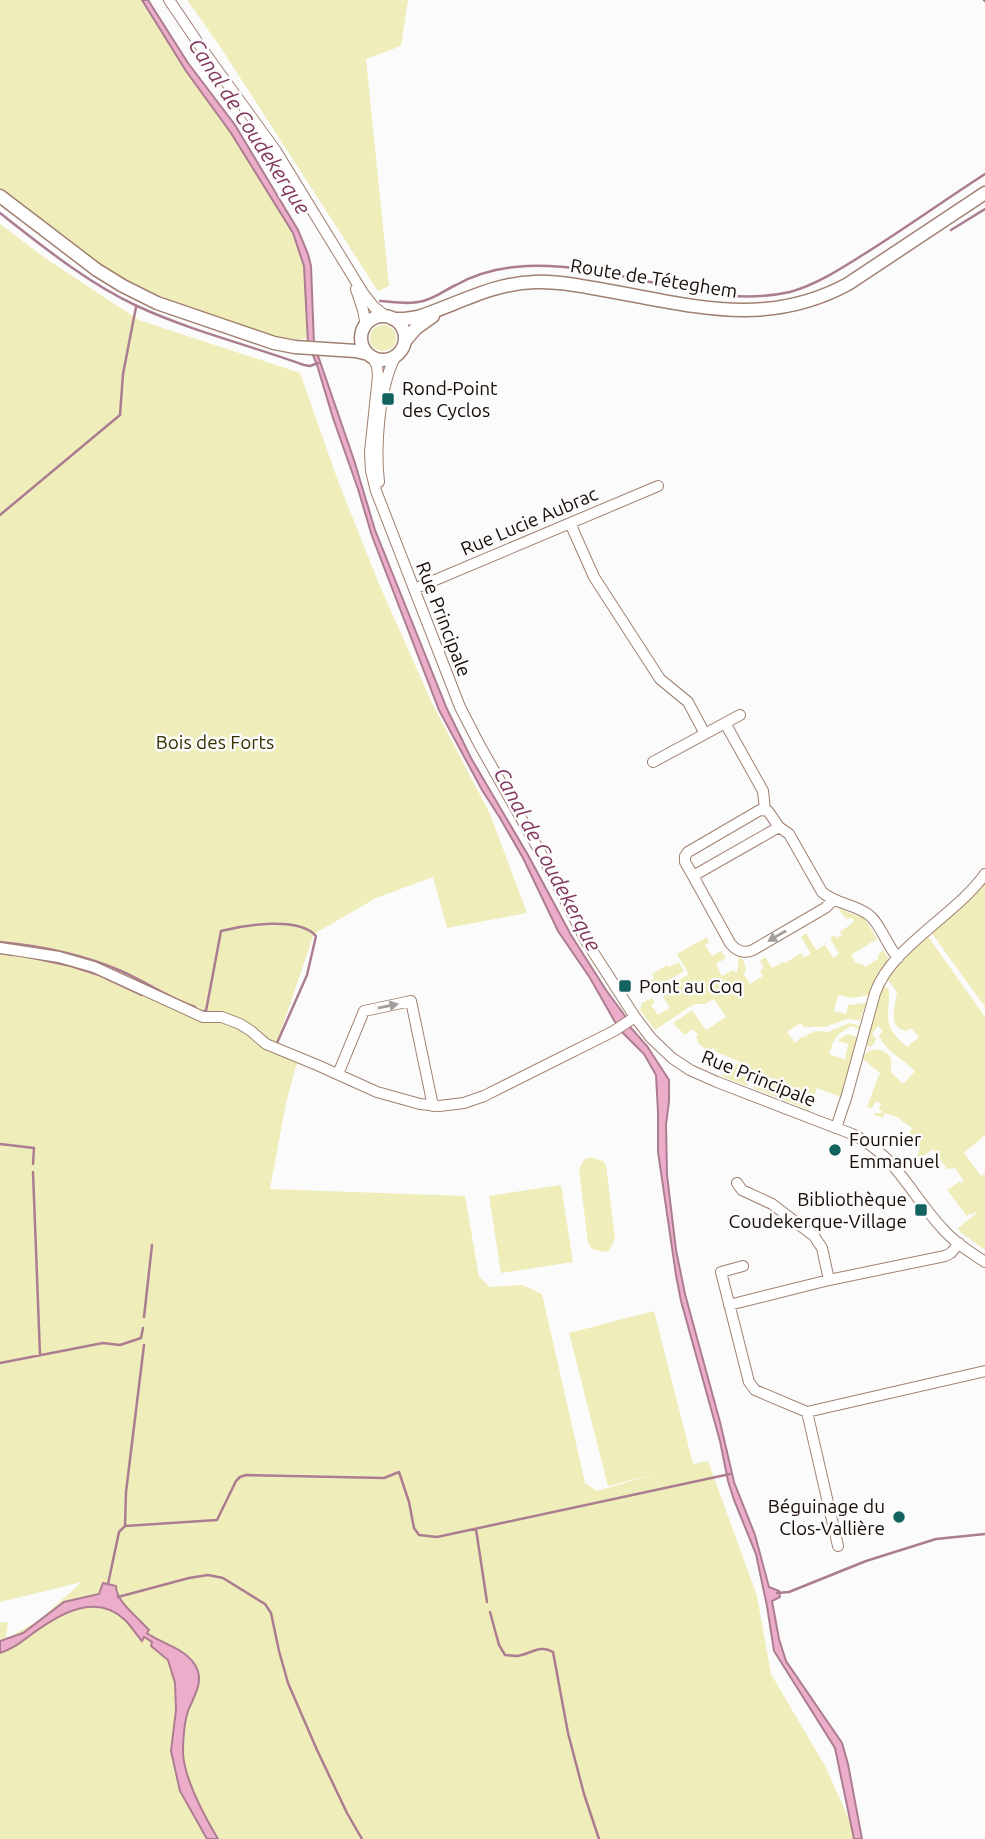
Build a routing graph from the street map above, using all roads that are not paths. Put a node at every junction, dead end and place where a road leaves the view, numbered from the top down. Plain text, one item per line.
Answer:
1 (169, 0) edge
2 (985, 193) edge
3 (0, 196) edge
4 (346, 266) junction
5 (456, 303) junction
6 (390, 318) junction
7 (364, 329) junction
8 (405, 341) junction
9 (322, 348) junction
10 (371, 356) junction
11 (395, 357) junction
12 (659, 486) dead end
13 (383, 507) junction
14 (570, 523) junction
15 (414, 589) junction
16 (740, 715) dead end
17 (725, 723) junction
18 (705, 734) junction
19 (653, 762) dead end
20 (765, 810) junction
21 (779, 827) junction
22 (985, 873) edge
23 (693, 876) junction
24 (834, 900) junction
25 (0, 948) edge
26 (898, 958) junction
27 (633, 1019) junction
28 (338, 1074) junction
29 (433, 1106) junction
30 (836, 1128) junction
31 (737, 1182) dead end
32 (959, 1243) junction
33 (985, 1262) edge
34 (743, 1266) dead end
35 (829, 1280) junction
36 (729, 1305) junction
37 (985, 1371) edge
38 (807, 1412) junction
39 (838, 1546) dead end

1 - 4 street
2 - 5 main road, Route de Téteghem
3 - 9 main road
4 - 6 street
4 - 7 street
5 - 6 main road, Route de Téteghem
5 - 8 main road, Route de Téteghem
6 - 7 main road
6 - 8 main road
7 - 9 main road
7 - 10 main road
8 - 11 main road
9 - 10 main road
10 - 11 main road
10 - 13 street, Rue Principale
11 - 13 street, Rue Principale
12 - 14 street, Rue Lucie Aubrac
13 - 15 street, Rue Principale
14 - 15 street, Rue Lucie Aubrac
14 - 18 street
15 - 27 street, Rue Principale
16 - 17 street
17 - 18 street
17 - 20 street
18 - 19 street
20 - 21 street
20 - 23 street
21 - 23 street
21 - 24 street
22 - 26 street
24 -> 23 street
24 - 26 street
25 - 28 street
26 - 30 street
27 - 29 street
27 - 30 street, Rue Principale
28 - 29 street
28 -> 29 street
30 - 32 street, Rue Principale
31 - 35 street
32 - 33 street, Rue Principale
32 - 35 street
34 - 36 street
35 - 36 street
36 - 38 street
37 - 38 street
38 - 39 street

